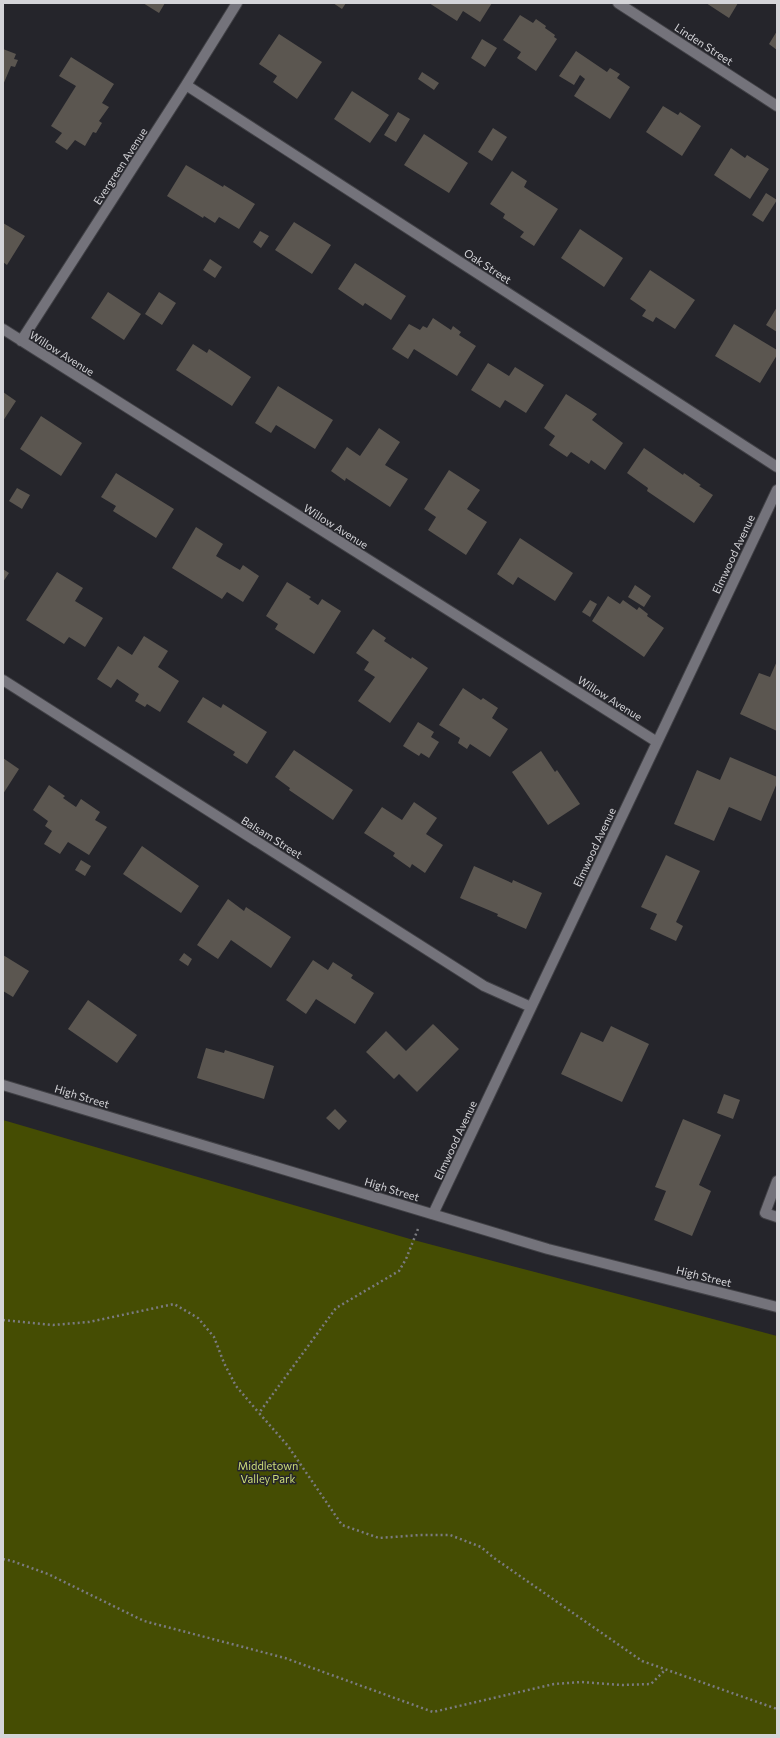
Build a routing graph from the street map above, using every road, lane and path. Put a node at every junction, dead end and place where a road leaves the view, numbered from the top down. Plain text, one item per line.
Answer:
1 (236, 3) edge
2 (618, 3) edge
3 (186, 85) junction
4 (777, 106) edge
5 (3, 329) edge
6 (21, 341) junction
7 (777, 467) edge
8 (777, 490) edge
9 (3, 680) edge
10 (657, 742) junction
11 (531, 1007) junction
12 (3, 1085) edge
13 (777, 1181) edge
14 (429, 1213) junction
15 (777, 1217) edge
16 (777, 1307) edge
17 (3, 1320) edge
18 (259, 1413) junction
19 (3, 1559) edge
20 (665, 1670) junction
21 (777, 1709) edge

1 - 3 street, Evergreen Avenue
2 - 4 street, Linden Street
3 - 6 street, Evergreen Avenue
3 - 7 street, Oak Street
5 - 6 street, Willow Avenue
6 - 10 street, Willow Avenue
8 - 10 street, Elmwood Avenue
9 - 11 street, Balsam Street
10 - 11 street, Elmwood Avenue
11 - 14 street, Elmwood Avenue
12 - 14 street, High Street
13 - 15 street
14 - 16 street, High Street
14 - 18 path
17 - 18 path
18 - 20 path
19 - 20 path
20 - 21 path

